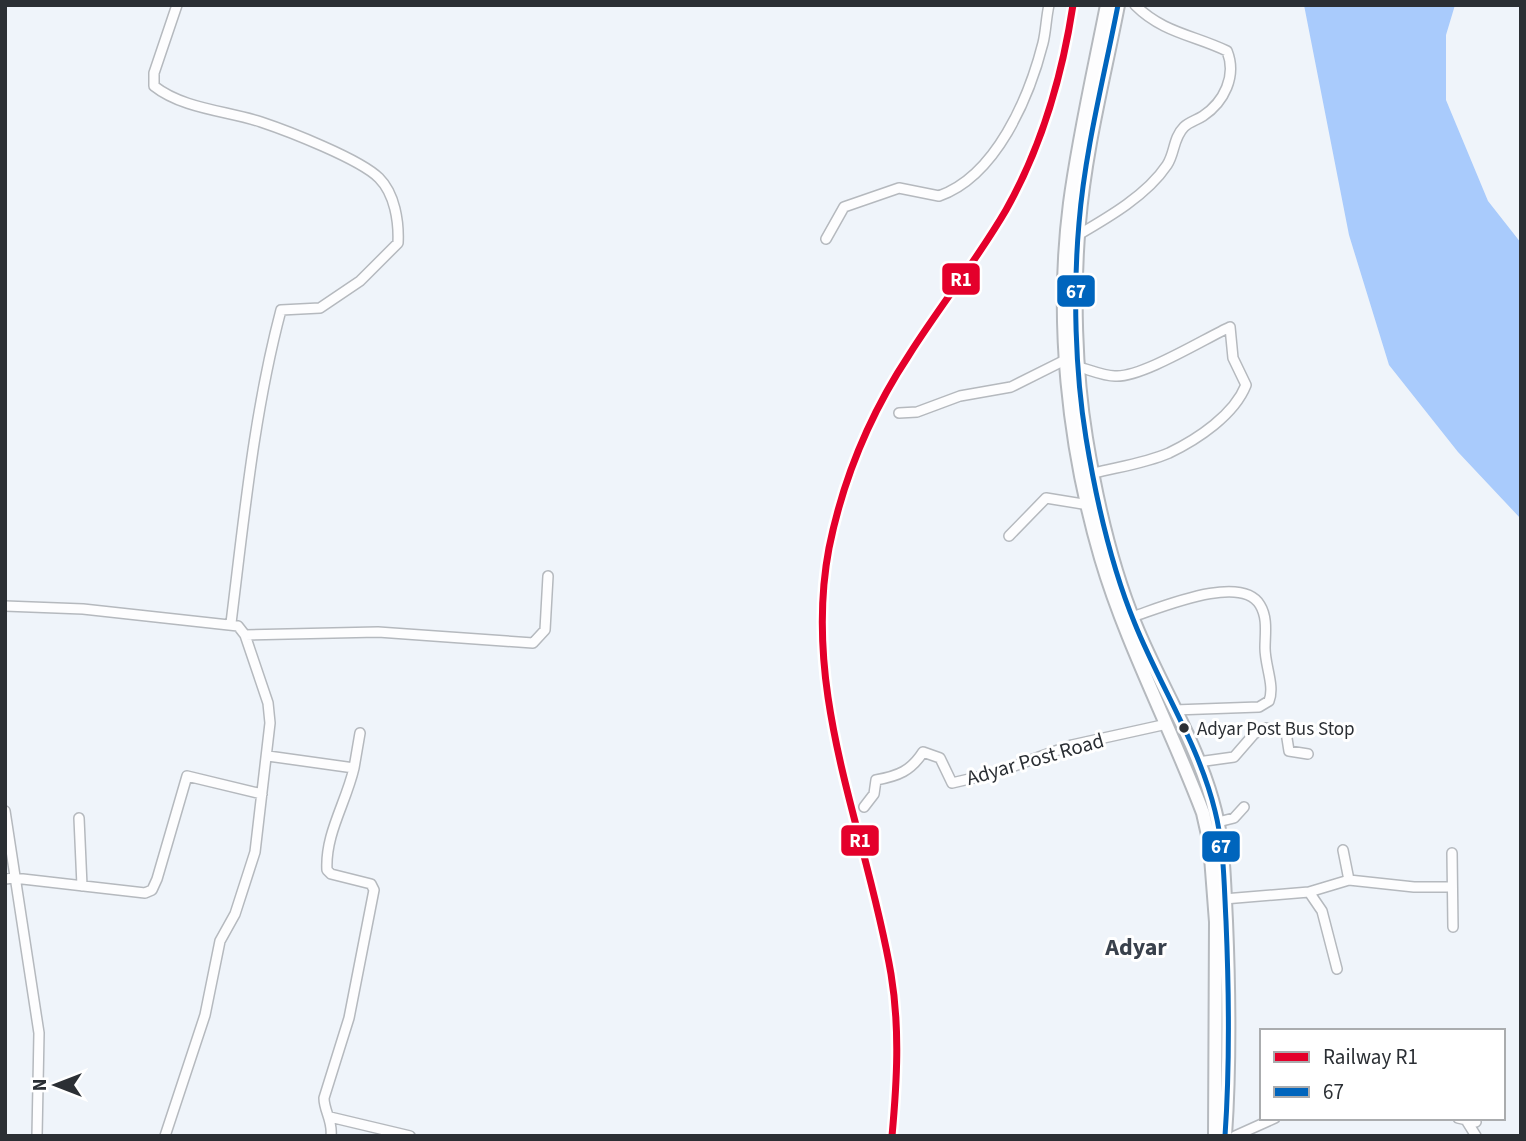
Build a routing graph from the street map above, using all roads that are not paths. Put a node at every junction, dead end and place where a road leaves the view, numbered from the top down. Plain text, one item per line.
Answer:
1 (177, 5) edge
2 (1049, 5) edge
3 (1107, 5) edge
4 (1118, 5) edge
5 (1135, 5) edge
6 (1079, 235) junction
7 (826, 239) dead end
8 (1073, 363) junction
9 (900, 413) dead end
10 (1094, 473) junction
11 (1089, 505) junction
12 (1009, 536) dead end
13 (548, 576) dead end
14 (5, 607) edge
15 (1132, 617) junction
16 (231, 624) junction
17 (1134, 634) junction
18 (245, 635) junction
19 (1174, 709) junction
20 (1167, 724) junction
21 (360, 733) dead end
22 (1308, 754) dead end
23 (268, 756) junction
24 (1198, 762) junction
25 (354, 768) junction
26 (262, 794) junction
27 (864, 807) dead end
28 (1244, 807) dead end
29 (5, 811) edge
30 (79, 817) dead end
31 (1218, 822) junction
32 (1343, 850) dead end
33 (1452, 853) dead end
34 (9, 878) edge
35 (1349, 880) junction
36 (82, 886) junction
37 (1451, 887) junction
38 (1309, 892) junction
39 (1224, 899) junction
40 (1453, 927) dead end
41 (1338, 969) dead end
42 (330, 1117) junction
43 (1271, 1120) edge
44 (1467, 1120) edge
45 (37, 1136) edge
46 (164, 1136) edge
47 (331, 1136) edge
48 (410, 1136) edge
49 (1215, 1136) edge
50 (1225, 1136) edge
51 (1235, 1136) edge
52 (1476, 1136) edge

1 - 16 street
2 - 7 street
3 - 8 highway
4 - 6 highway
5 - 6 street
6 - 8 highway
8 - 9 street
8 - 10 highway
8 - 10 street
8 - 11 highway
10 - 15 highway
11 - 12 street
11 - 17 highway
13 - 18 street
14 - 16 street
15 - 17 highway
15 - 19 street
16 - 18 street
17 - 19 highway
17 - 20 highway
18 - 23 street
19 - 24 highway
20 - 27 street, Adyar Post Road
20 - 49 highway
21 - 25 street
22 - 24 street
23 - 25 street
23 - 26 street
24 - 31 highway
25 - 42 street
26 - 36 street
26 - 46 street
28 - 31 street
29 - 34 street
30 - 36 street
31 - 39 highway
32 - 35 street
33 - 37 street
34 - 36 street
34 - 45 street
35 - 37 street
35 - 38 street
37 - 40 street
38 - 39 street
38 - 41 street
39 - 50 highway
42 - 47 street
42 - 48 street
43 - 51 street
44 - 52 street

